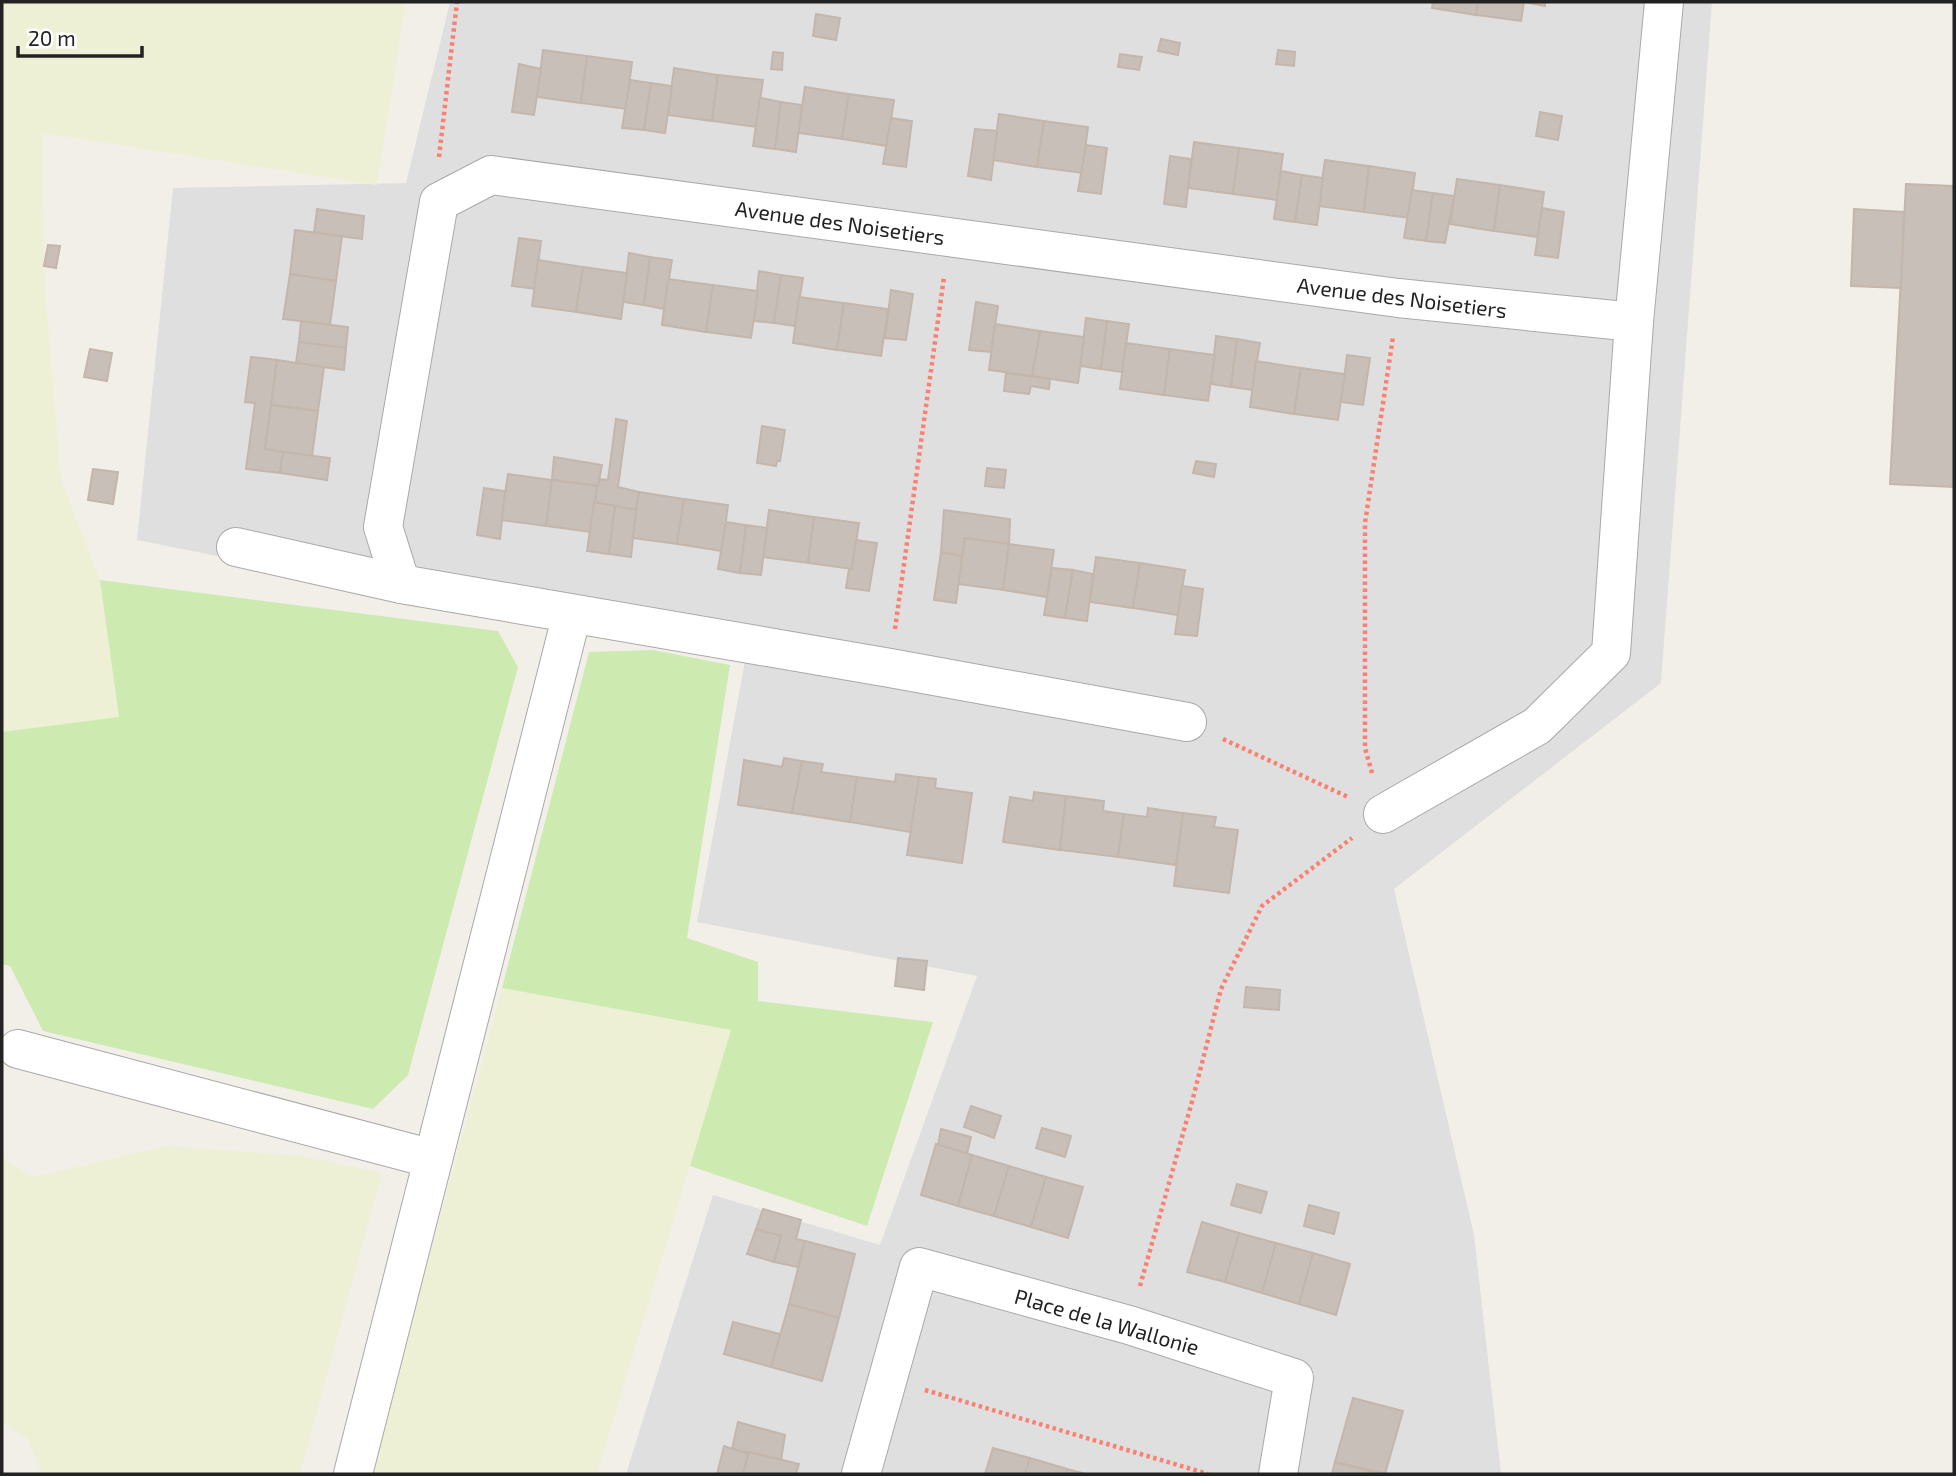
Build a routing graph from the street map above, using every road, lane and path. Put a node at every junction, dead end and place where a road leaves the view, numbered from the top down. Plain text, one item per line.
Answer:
1 (457, 2) edge
2 (1664, 2) edge
3 (439, 202) junction
4 (949, 237) junction
5 (1398, 298) junction
6 (1634, 322) junction
7 (236, 547) dead end
8 (401, 584) junction
9 (572, 614) junction
10 (890, 668) junction
11 (1187, 722) joint
12 (1383, 814) junction
13 (18, 1049) dead end
14 (433, 1159) junction
15 (1129, 1325) junction
16 (887, 1379) junction
17 (353, 1474) edge
18 (860, 1474) edge
19 (1208, 1474) edge
20 (1278, 1474) edge

1 - 3 path
2 - 6 street
3 - 4 street, Avenue des Noisetiers
3 - 8 street
4 - 5 street, Avenue des Noisetiers
4 - 10 path
5 - 6 street, Avenue des Noisetiers
5 - 12 path
6 - 12 street
7 - 8 street
8 - 9 street
9 - 10 street
9 - 14 street
10 - 11 street
11 - 12 path
12 - 15 path
13 - 14 street
14 - 17 street
15 - 16 street, Place de la Wallonie
15 - 20 street, Place de la Wallonie
16 - 18 street
16 - 19 path

